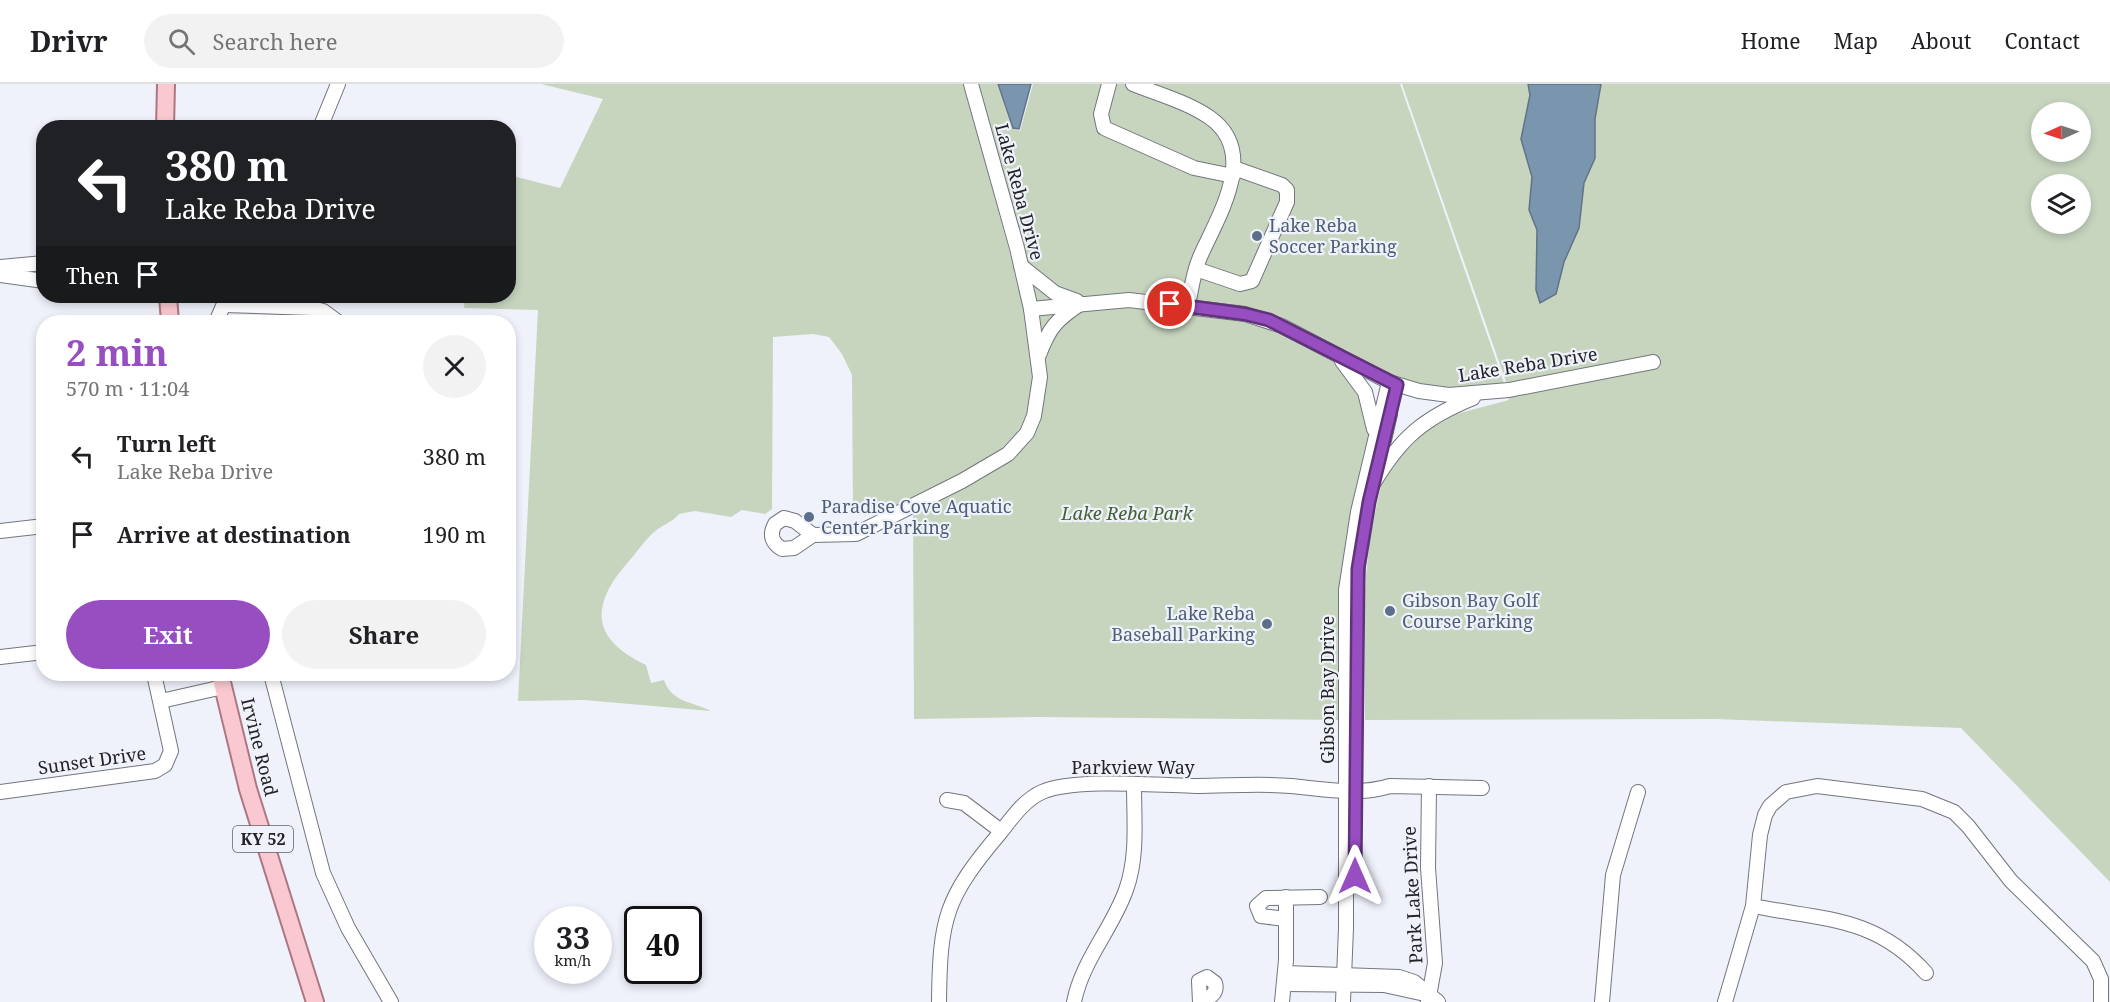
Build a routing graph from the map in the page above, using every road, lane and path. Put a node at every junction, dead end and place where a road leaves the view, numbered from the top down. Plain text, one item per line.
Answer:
1 (166, 84) edge
2 (338, 84) edge
3 (970, 84) edge
4 (1109, 84) edge
5 (1133, 84) edge
6 (1167, 90) edge
7 (165, 120) edge
8 (323, 120) edge
9 (1234, 172) junction
10 (36, 264) edge
11 (1021, 266) junction
12 (0, 267) edge
13 (1196, 269) junction
14 (0, 275) edge
15 (36, 279) edge
16 (258, 303) edge
17 (1082, 303) junction
18 (1188, 306) junction
19 (1031, 309) junction
20 (328, 315) edge
21 (1337, 355) junction
22 (1038, 358) junction
23 (1653, 362) dead end
24 (1393, 383) junction
25 (1484, 393) junction
26 (1374, 440) junction
27 (1373, 484) junction
28 (36, 527) edge
29 (0, 531) edge
30 (813, 535) dead end
31 (1353, 569) junction
32 (36, 653) edge
33 (0, 657) edge
34 (156, 681) edge
35 (219, 681) edge
36 (222, 681) edge
37 (273, 681) edge
38 (161, 701) junction
39 (1134, 785) junction
40 (1350, 786) junction
41 (1429, 786) junction
42 (1482, 789) dead end
43 (0, 792) edge
44 (1638, 792) dead end
45 (947, 800) dead end
46 (1001, 831) junction
47 (1286, 897) junction
48 (1320, 897) dead end
49 (1754, 906) junction
50 (1286, 918) junction
51 (1926, 973) dead end
52 (1285, 979) junction
53 (1350, 979) junction
54 (1432, 1000) edge
55 (315, 1002) edge
56 (391, 1002) edge
57 (939, 1002) edge
58 (1074, 1002) edge
59 (1282, 1002) edge
60 (1343, 1002) edge
61 (1352, 1002) edge
62 (1602, 1002) edge
63 (1725, 1002) edge
64 (2101, 1002) edge

1 - 7 main road
2 - 8 street
3 - 11 street, Lake Reba Drive
4 - 9 street
5 - 6 street
6 - 9 street
9 - 13 street
9 - 13 street
10 - 12 street
11 - 17 street
11 - 19 street, Lake Reba Drive
13 - 18 street
14 - 15 street
16 - 20 street
17 - 18 street, Lake Reba Drive
17 - 19 street, Lake Reba Drive
17 - 22 street
18 - 21 street, Lake Reba Drive
19 - 22 street, Lake Reba Drive
21 - 24 street, Lake Reba Drive
21 - 26 street
22 - 30 street, Lake Reba Drive
23 - 25 street, Lake Reba Drive
24 - 25 street, Lake Reba Drive
24 - 26 street, Gibson Bay Drive
24 - 27 street, Gibson Bay Drive
25 - 27 street
26 - 31 street, Gibson Bay Drive
27 - 31 street, Gibson Bay Drive
28 - 29 street
31 - 40 street, Gibson Bay Drive
32 - 33 street
34 - 38 street, Sunset Drive
35 - 38 street
36 - 55 main road, Irvine Road / KY 52
37 - 56 street
38 - 43 street, Sunset Drive
39 - 40 street, Parkview Way
39 - 46 street, Parkview Way
39 - 58 street
40 - 41 street, Parkview Way
40 - 53 street, Gibson Bay Drive
41 - 42 street, Parkview Way
41 - 54 street, Park Lake Drive
44 - 62 street
45 - 46 street
46 - 57 street, Parkview Way
47 - 48 street
47 - 50 street
47 - 50 street
49 - 51 street
49 - 63 street
49 - 64 street
50 - 52 street
52 - 53 street
52 - 59 street
53 - 54 street
53 - 60 street, Gibson Bay Drive
53 - 61 street, Gibson Bay Drive

